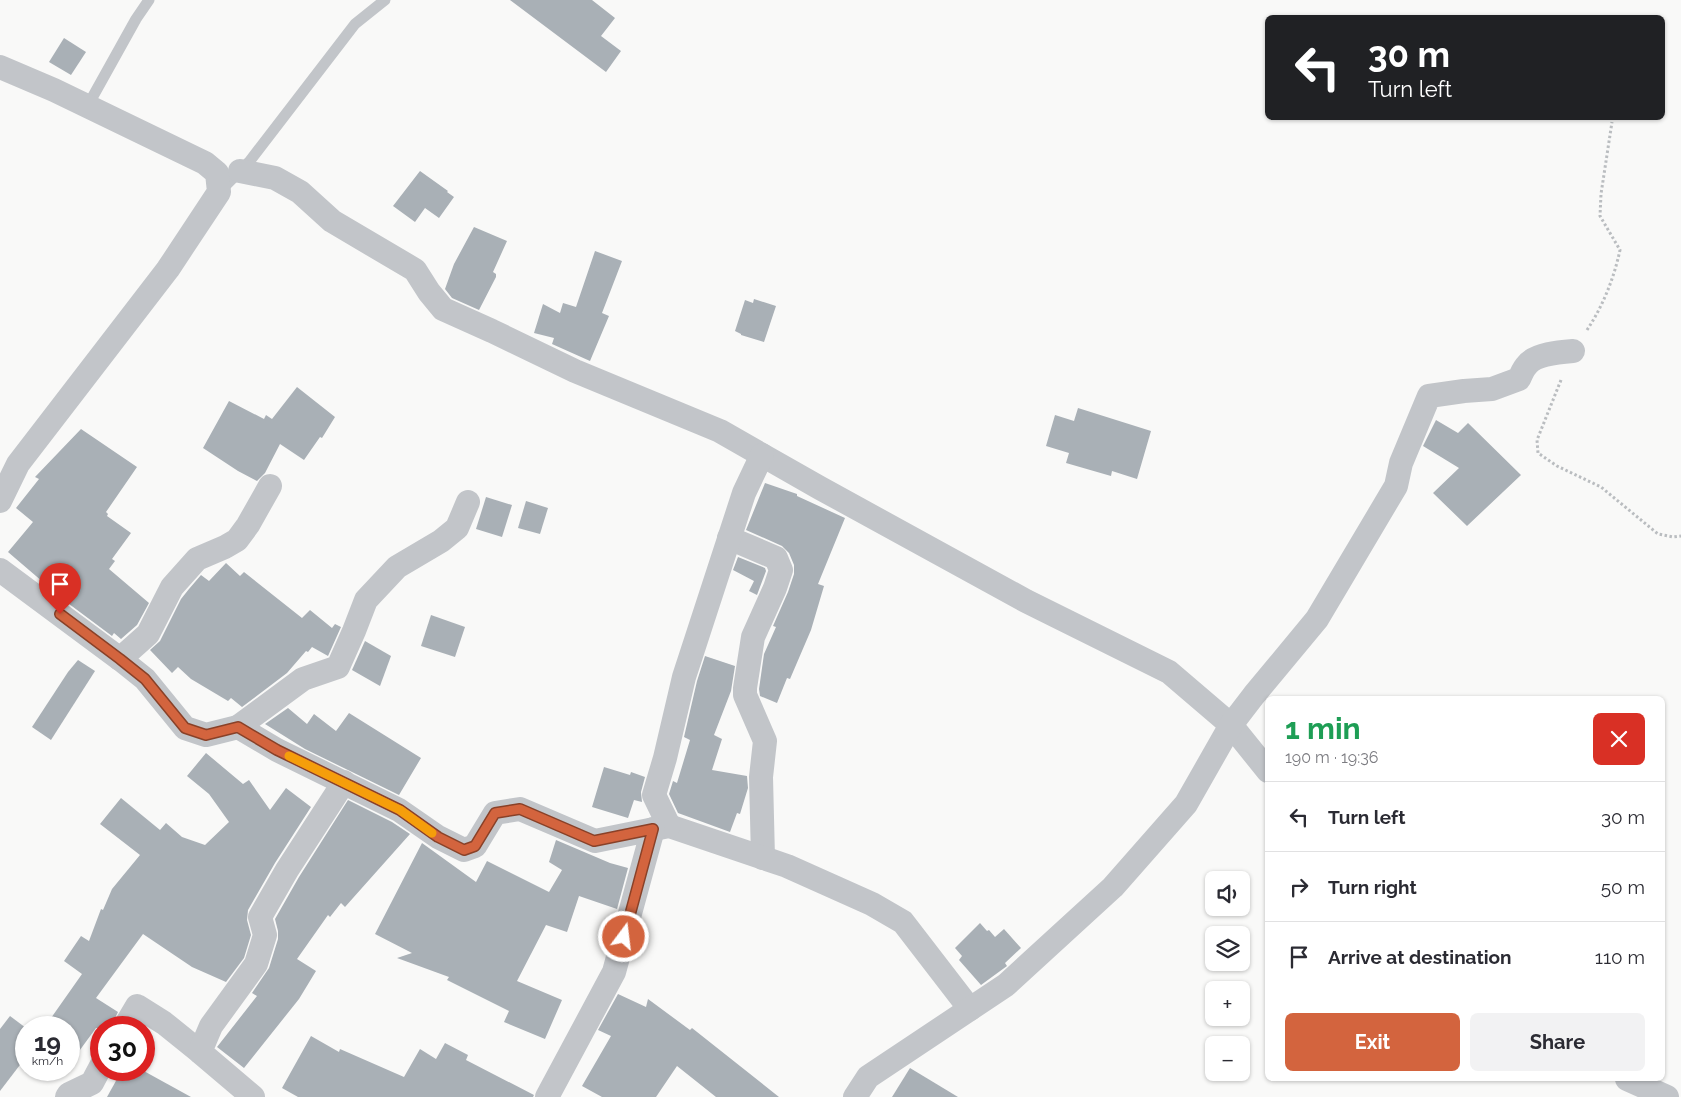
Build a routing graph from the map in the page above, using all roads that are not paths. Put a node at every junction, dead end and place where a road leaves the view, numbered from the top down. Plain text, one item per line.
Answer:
1 (148, 0) edge
2 (385, 0) edge
3 (0, 67) edge
4 (87, 106) junction
5 (240, 171) junction
6 (219, 192) junction
7 (1573, 351) dead end
8 (762, 455) junction
9 (270, 486) dead end
10 (0, 501) edge
11 (468, 502) dead end
12 (729, 538) junction
13 (0, 570) edge
14 (120, 659) junction
15 (1231, 726) junction
16 (238, 727) junction
17 (1265, 767) edge
18 (344, 782) junction
19 (661, 827) junction
20 (763, 858) junction
21 (970, 1009) junction
22 (131, 1016) edge
23 (153, 1016) edge
24 (155, 1017) edge
25 (200, 1052) junction
26 (93, 1081) edge
27 (1631, 1081) edge
28 (67, 1097) edge
29 (253, 1097) edge
30 (547, 1097) edge
31 (855, 1097) edge
32 (1667, 1097) edge

1 - 4 lane
2 - 5 lane
3 - 4 street
4 - 6 street
5 - 6 lane
5 - 8 street
6 - 10 street
7 - 15 street
8 - 12 street
8 - 15 street
9 - 14 street
11 - 16 street
12 - 19 street
12 - 20 street
13 - 14 street
14 - 16 street
15 - 17 street
15 - 21 street
16 - 18 street
18 - 19 street
18 - 25 street
19 - 20 street
19 - 30 street
20 - 21 street
21 - 31 street
22 - 23 street
24 - 25 street
25 - 29 street
26 - 28 street
27 - 32 street

